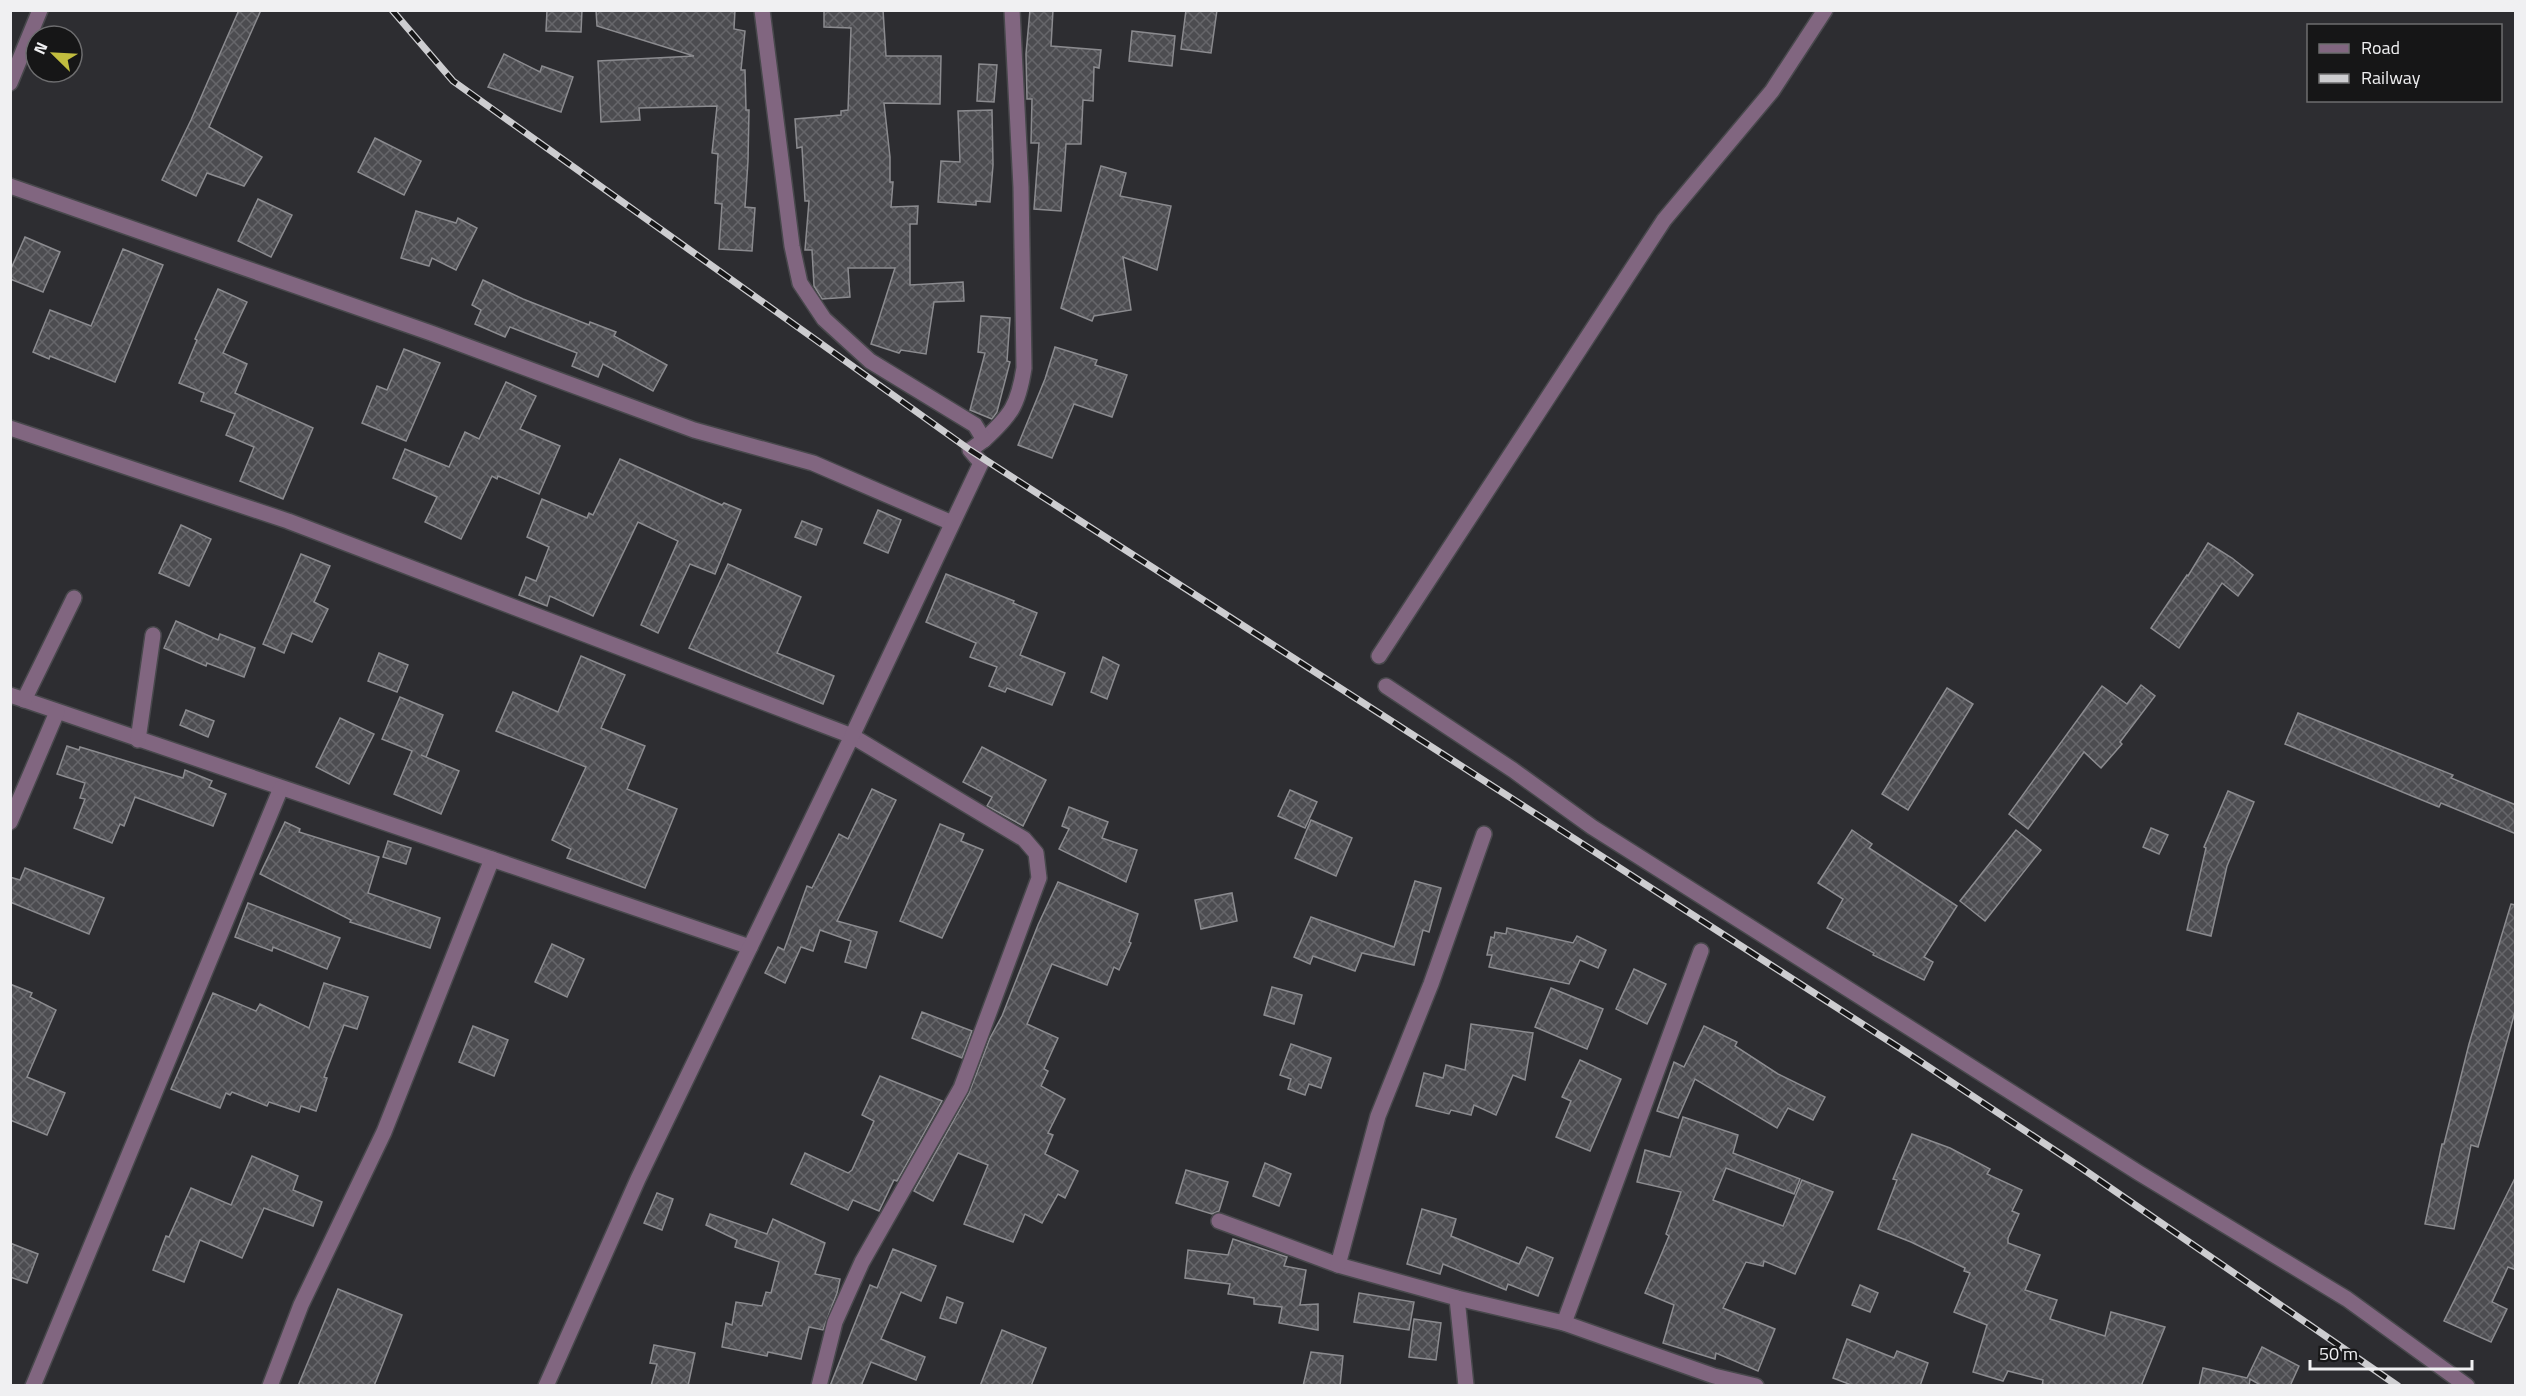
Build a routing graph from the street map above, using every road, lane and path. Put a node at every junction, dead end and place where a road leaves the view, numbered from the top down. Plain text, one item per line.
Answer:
1 (40, 10) edge
2 (762, 10) edge
3 (1012, 10) edge
4 (1825, 10) edge
5 (10, 83) edge
6 (10, 186) edge
7 (10, 428) edge
8 (984, 440) junction
9 (952, 523) junction
10 (74, 598) dead end
11 (153, 635) dead end
12 (1379, 656) dead end
13 (1386, 686) dead end
14 (17, 698) edge
15 (57, 712) junction
16 (852, 736) junction
17 (138, 740) junction
18 (281, 788) junction
19 (10, 822) edge
20 (1484, 834) dead end
21 (492, 860) junction
22 (750, 947) junction
23 (1701, 951) dead end
24 (1219, 1221) dead end
25 (1338, 1265) junction
26 (1457, 1298) junction
27 (1564, 1323) junction
28 (1715, 1381) edge
29 (33, 1386) edge
30 (270, 1386) edge
31 (546, 1386) edge
32 (819, 1386) edge
33 (1466, 1386) edge
34 (1756, 1386) edge
35 (2467, 1386) edge

1 - 5 street
2 - 8 street
3 - 8 street
4 - 12 street
6 - 9 street
7 - 16 street
8 - 9 street
9 - 16 street
10 - 14 street
11 - 17 street
13 - 35 street
14 - 15 street
15 - 17 street
15 - 19 street
16 - 22 street
16 - 32 street
17 - 18 street
18 - 21 street
18 - 29 street
20 - 25 street
21 - 22 street
21 - 30 street
22 - 31 street
23 - 27 street
24 - 25 street
25 - 26 street
26 - 27 street
26 - 33 street
27 - 28 street
28 - 34 street

